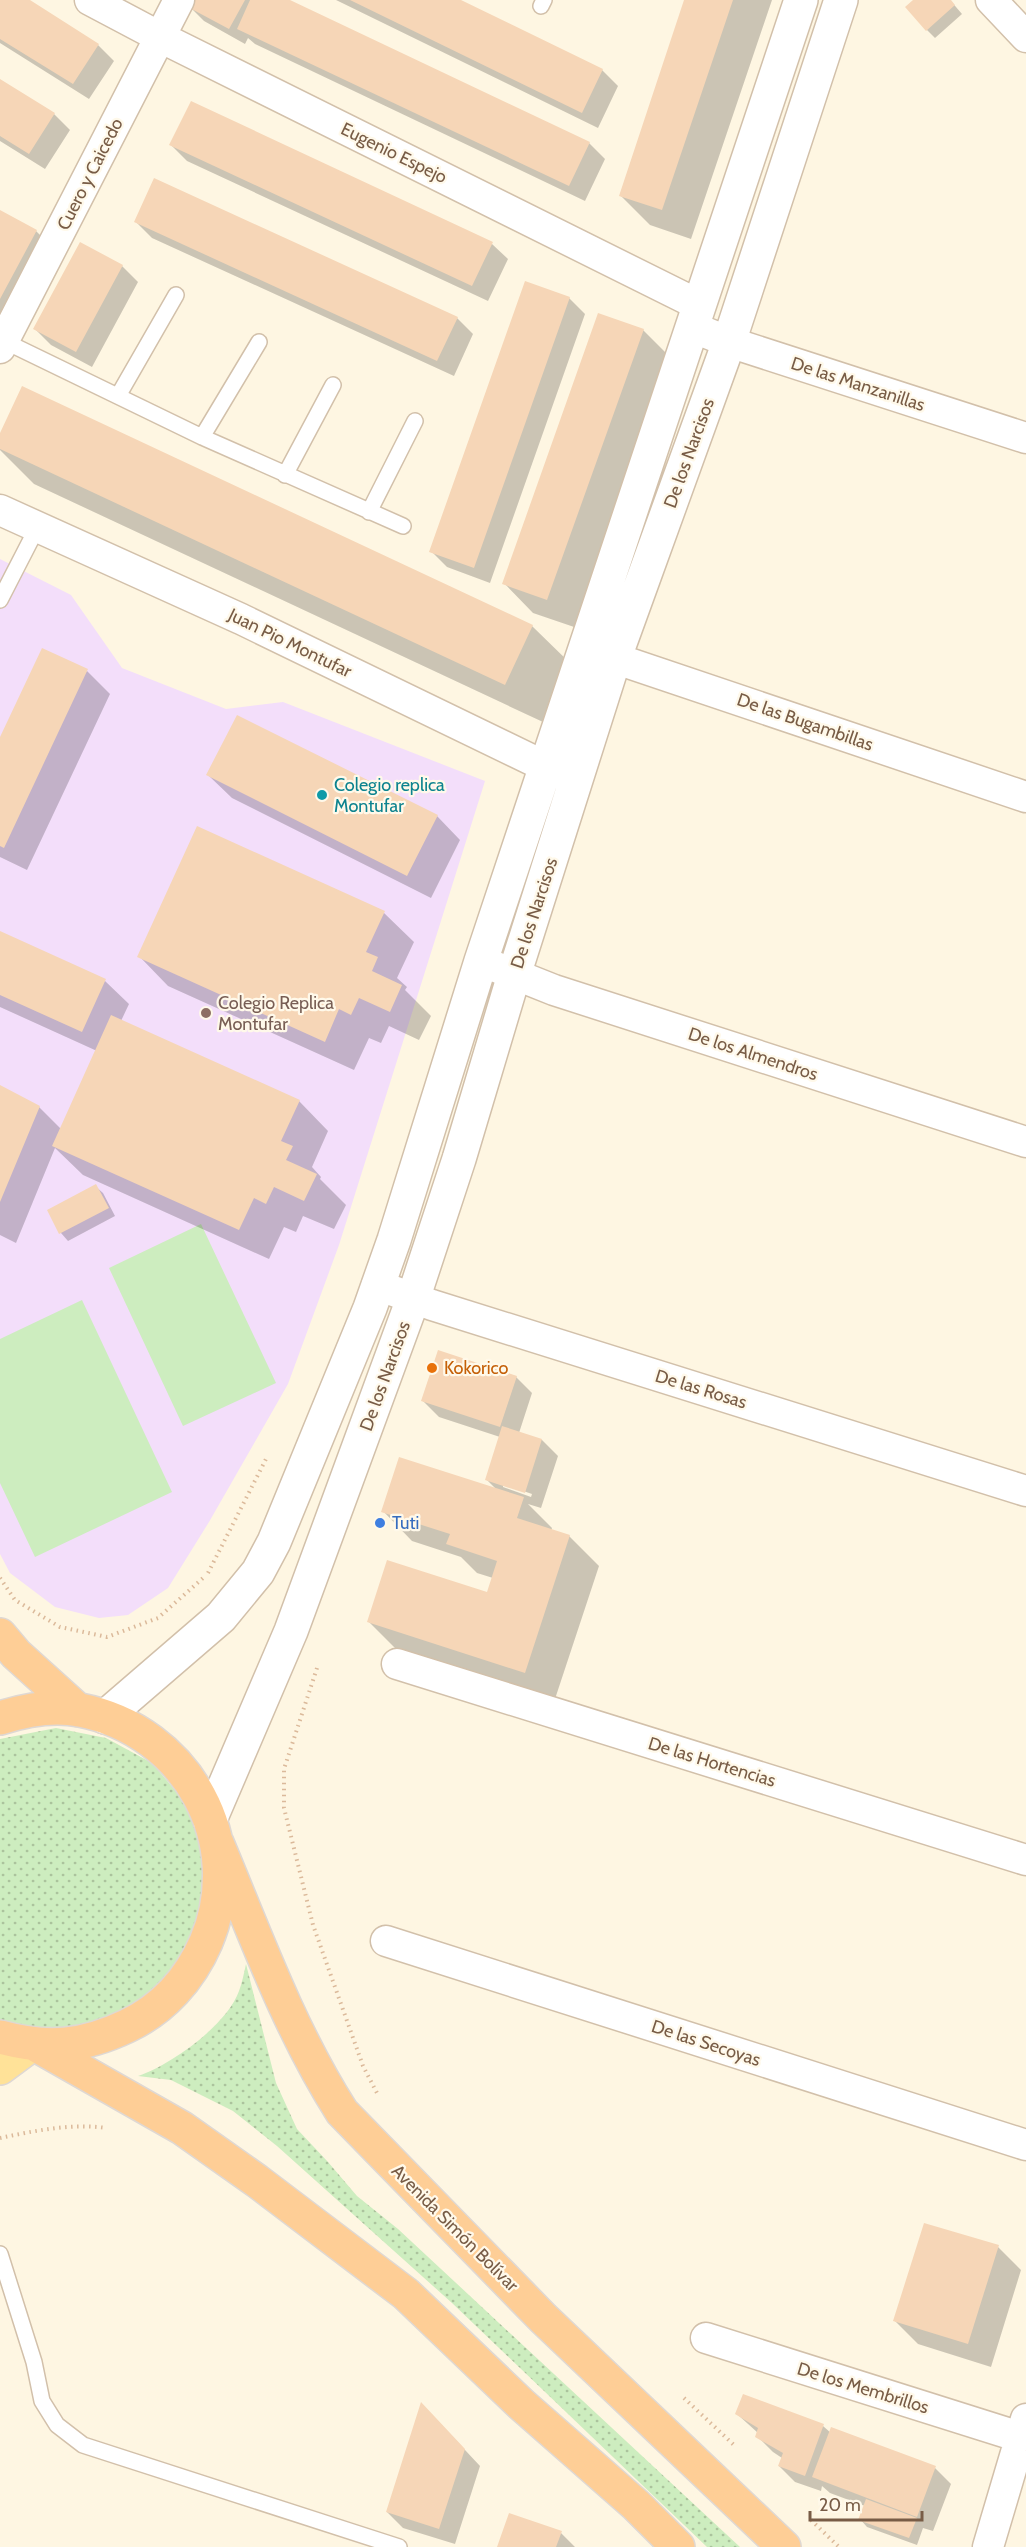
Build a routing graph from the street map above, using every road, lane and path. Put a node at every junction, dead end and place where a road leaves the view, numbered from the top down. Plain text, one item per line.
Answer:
1 (90, 0) edge
2 (179, 0) edge
3 (801, 0) edge
4 (841, 0) edge
5 (991, 0) edge
6 (160, 37) junction
7 (1026, 37) edge
8 (176, 295) dead end
9 (696, 316) junction
10 (259, 342) dead end
11 (729, 342) junction
12 (2, 344) edge
13 (333, 385) dead end
14 (118, 396) junction
15 (415, 421) dead end
16 (202, 437) junction
17 (1026, 438) edge
18 (285, 475) junction
19 (0, 510) edge
20 (369, 512) junction
21 (38, 526) junction
22 (403, 526) dead end
23 (0, 600) edge
24 (600, 653) junction
25 (547, 766) junction
26 (576, 782) junction
27 (1026, 797) edge
28 (481, 962) junction
29 (514, 975) junction
30 (1026, 1142) edge
31 (377, 1285) junction
32 (413, 1299) junction
33 (272, 1448) dead end
34 (1026, 1491) edge
35 (0, 1578) edge
36 (0, 1635) edge
37 (319, 1663) dead end
38 (397, 1664) dead end
39 (92, 1713) junction
40 (0, 1718) edge
41 (214, 1832) junction
42 (1026, 1860) edge
43 (386, 1941) dead end
44 (0, 2037) edge
45 (34, 2045) junction
46 (0, 2067) edge
47 (376, 2090) dead end
48 (116, 2130) dead end
49 (0, 2139) edge
50 (1026, 2145) edge
51 (0, 2254) edge
52 (706, 2338) dead end
53 (1023, 2428) edge
54 (399, 2547) edge
55 (678, 2547) edge
56 (784, 2547) edge
57 (988, 2547) edge

1 - 6 street, Eugenio Espejo
2 - 6 street, Cuero y Caicedo
3 - 9 street, De los Narcisos
4 - 11 street, De los Narcisos
5 - 7 street
6 - 9 street, Eugenio Espejo
6 - 12 street, Cuero y Caicedo
8 - 14 lane
9 - 11 street, De las Manzanillas
9 - 24 street, De los Narcisos
10 - 16 lane
11 - 17 street, De las Manzanillas
11 - 24 street, De los Narcisos
12 - 14 lane
13 - 18 lane
14 - 16 lane
15 - 20 lane
16 - 18 lane
18 - 20 lane
19 - 21 street, Juan Pio Montufar
20 - 22 lane
21 - 23 lane
21 - 25 street, Juan Pio Montufar
24 - 25 street, De los Narcisos
24 - 26 street, De los Narcisos
24 - 27 street, De las Bugambillas
25 - 26 street, Juan Pio Montufar
25 - 28 street, De los Narcisos
26 - 29 street, De los Narcisos
28 - 29 street, De los Almendros
28 - 31 street, De los Narcisos
29 - 30 street, De los Almendros
29 - 32 street, De los Narcisos
31 - 32 street, De las Rosas
31 - 39 street, De los Narcisos
32 - 34 street, De las Rosas
32 - 41 street, De los Narcisos
33 - 35 path
36 - 39 highway, Avenida Simón Bolívar
37 - 47 path
38 - 42 street, De las Hortencias
39 - 40 highway, Avenida Simón Bolívar
39 - 41 highway, Avenida Simón Bolívar
41 - 45 highway, Avenida Simón Bolívar
41 - 56 highway, Avenida Simón Bolívar
43 - 50 street, De las Secoyas
44 - 45 highway, Avenida Simón Bolívar
45 - 46 main road
45 - 55 highway, Avenida Simón Bolívar
48 - 49 path
51 - 54 lane
52 - 53 street, De los Membrillos
53 - 57 street

